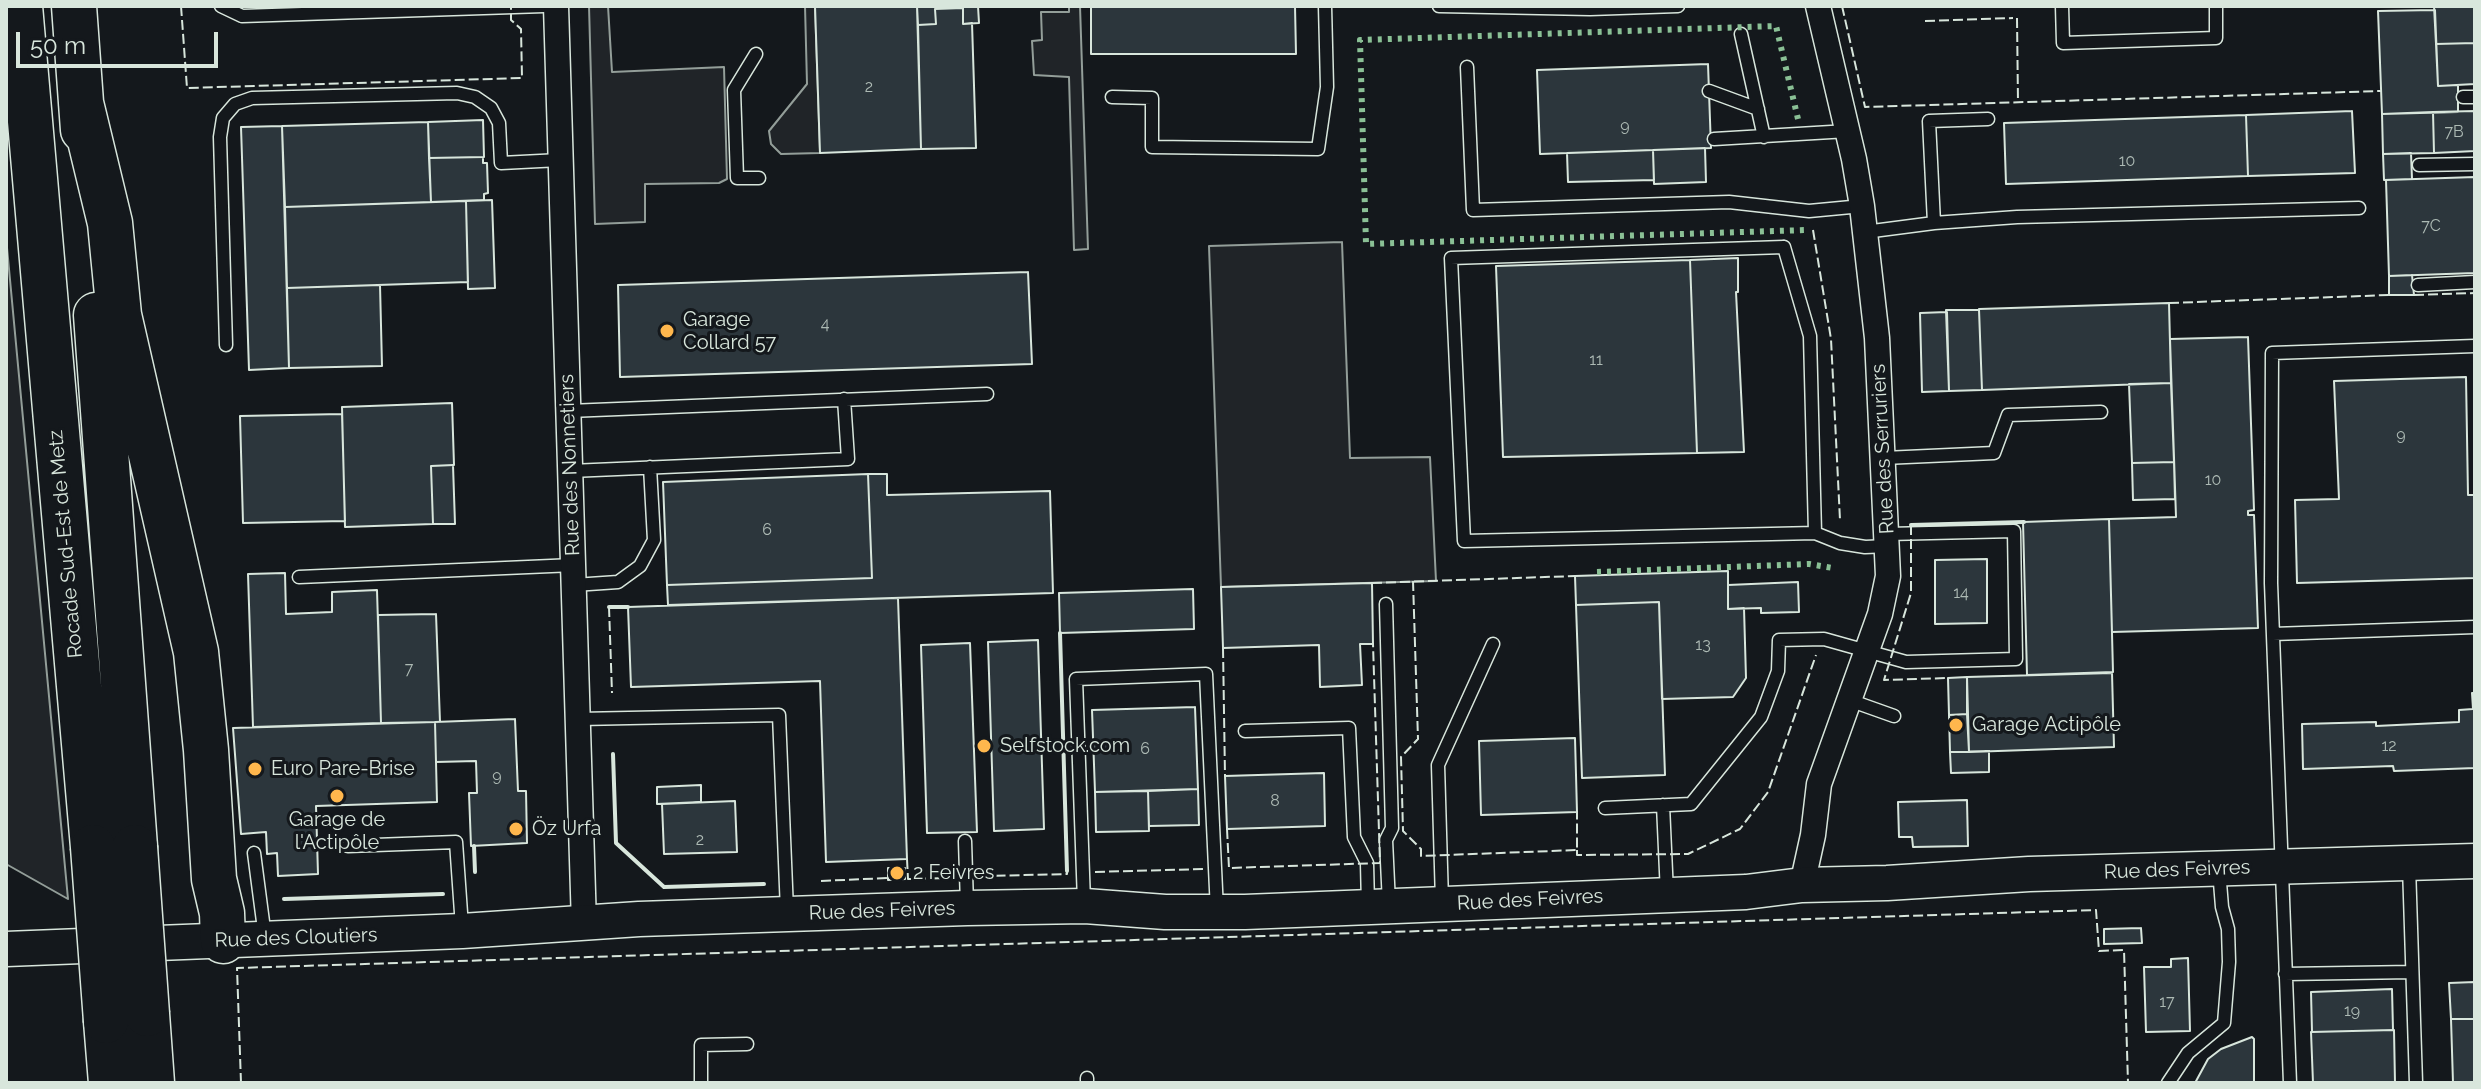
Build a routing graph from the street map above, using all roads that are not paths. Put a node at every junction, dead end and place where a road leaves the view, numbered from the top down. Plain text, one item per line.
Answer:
1 (20, 6) edge
2 (74, 6) edge
3 (221, 6) edge
4 (544, 6) edge
5 (556, 6) edge
6 (1325, 6) edge
7 (1439, 6) edge
8 (1678, 6) edge
9 (1818, 6) edge
10 (2062, 6) edge
11 (2216, 6) edge
12 (454, 7) edge
13 (356, 9) edge
14 (1741, 34) dead end
15 (756, 54) dead end
16 (1467, 67) dead end
17 (1709, 91) dead end
18 (1112, 97) dead end
19 (81, 103) junction
20 (1758, 109) junction
21 (1988, 119) dead end
22 (1848, 131) junction
23 (1764, 137) junction
24 (1714, 139) dead end
25 (560, 160) junction
26 (2475, 164) edge
27 (2419, 165) dead end
28 (759, 178) dead end
29 (1862, 206) junction
30 (2359, 208) dead end
31 (1934, 223) junction
32 (1865, 232) junction
33 (2475, 282) edge
34 (2418, 285) dead end
35 (226, 345) dead end
36 (2475, 346) edge
37 (987, 394) dead end
38 (844, 399) junction
39 (569, 411) junction
40 (2101, 412) dead end
41 (1884, 458) junction
42 (650, 467) junction
43 (571, 471) junction
44 (1815, 533) junction
45 (1888, 540) junction
46 (574, 575) junction
47 (299, 577) dead end
48 (1386, 604) dead end
49 (2475, 627) edge
50 (2273, 634) junction
51 (1493, 644) dead end
52 (1867, 651) junction
53 (1849, 700) junction
54 (1894, 716) dead end
55 (579, 719) junction
56 (1245, 731) dead end
57 (1663, 805) junction
58 (1605, 808) dead end
59 (965, 841) dead end
60 (348, 846) dead end
61 (114, 847) junction
62 (254, 853) dead end
63 (2475, 861) edge
64 (2409, 863) junction
65 (2281, 867) junction
66 (2219, 868) junction
67 (1802, 885) junction
68 (1667, 894) junction
69 (1443, 904) junction
70 (1085, 906) junction
71 (1379, 907) junction
72 (967, 908) junction
73 (1217, 913) junction
74 (787, 914) junction
75 (584, 925) junction
76 (462, 931) junction
77 (266, 940) junction
78 (223, 941) junction
79 (7, 949) edge
80 (2412, 972) junction
81 (2285, 974) junction
82 (127, 1018) junction
83 (747, 1044) dead end
84 (111, 1083) edge
85 (152, 1083) edge
86 (701, 1083) edge
87 (2168, 1083) edge
88 (2290, 1083) edge
89 (2416, 1083) edge

1 - 61 highway, Rocade Sud-Est de Metz
2 - 19 highway, Rocade Sud-Est de Metz
3 - 13 lane
4 - 12 lane
5 - 25 street, Rue des Nonnetiers
6 - 18 lane
7 - 8 lane
9 - 22 street, Rue des Serruriers
10 - 11 lane
12 - 13 lane
14 - 20 lane
15 - 28 lane
16 - 29 lane
17 - 20 lane
19 - 61 highway, Rocade Sud-Est de Metz
19 - 78 highway
20 - 23 lane
21 - 31 lane
22 - 23 lane
22 - 29 street, Rue des Serruriers
23 - 24 lane
25 - 35 lane
25 - 39 street, Rue des Nonnetiers
26 - 27 lane
29 - 32 street, Rue des Serruriers
30 - 31 lane
31 - 32 lane
32 - 41 street, Rue des Serruriers
33 - 34 lane
36 - 50 lane
37 - 38 lane
38 - 39 lane
38 - 42 lane
39 - 43 street, Rue des Nonnetiers
40 - 41 lane
41 - 45 street, Rue des Serruriers
42 - 43 lane
42 - 46 lane
43 - 46 street, Rue des Nonnetiers
44 - 44 lane
44 - 45 lane
45 - 52 street, Rue des Serruriers
45 - 52 lane
46 - 47 lane
46 - 55 street, Rue des Nonnetiers
48 - 71 lane
49 - 50 lane
50 - 65 lane
51 - 69 lane
52 - 53 street, Rue des Serruriers
52 - 57 lane
53 - 54 lane
53 - 67 street, Rue des Serruriers
55 - 74 lane
55 - 75 street, Rue des Nonnetiers
56 - 71 lane
57 - 58 lane
57 - 68 lane
59 - 72 lane
60 - 76 lane
61 - 82 highway, Rocade Sud-Est de Metz, bridge
62 - 77 lane
63 - 64 street, Rue des Feivres
64 - 65 street, Rue des Feivres
64 - 80 lane
65 - 66 street, Rue des Feivres
65 - 81 lane
66 - 67 street, Rue des Feivres
66 - 87 lane
67 - 68 street, Rue des Feivres
68 - 69 street, Rue des Feivres
69 - 71 street, Rue des Feivres
70 - 72 street, Rue des Feivres
70 - 73 street, Rue des Feivres
70 - 73 lane
71 - 73 street, Rue des Feivres
72 - 74 street, Rue des Feivres
74 - 75 street, Rue des Feivres
75 - 76 street, Rue des Cloutiers
76 - 77 street, Rue des Cloutiers
77 - 78 street, Rue des Cloutiers
78 - 79 street, Rue des Cloutiers
80 - 81 lane
80 - 89 lane
81 - 88 lane
82 - 84 highway, Rocade Sud-Est de Metz
82 - 85 highway, Rocade Sud-Est de Metz
83 - 86 lane

